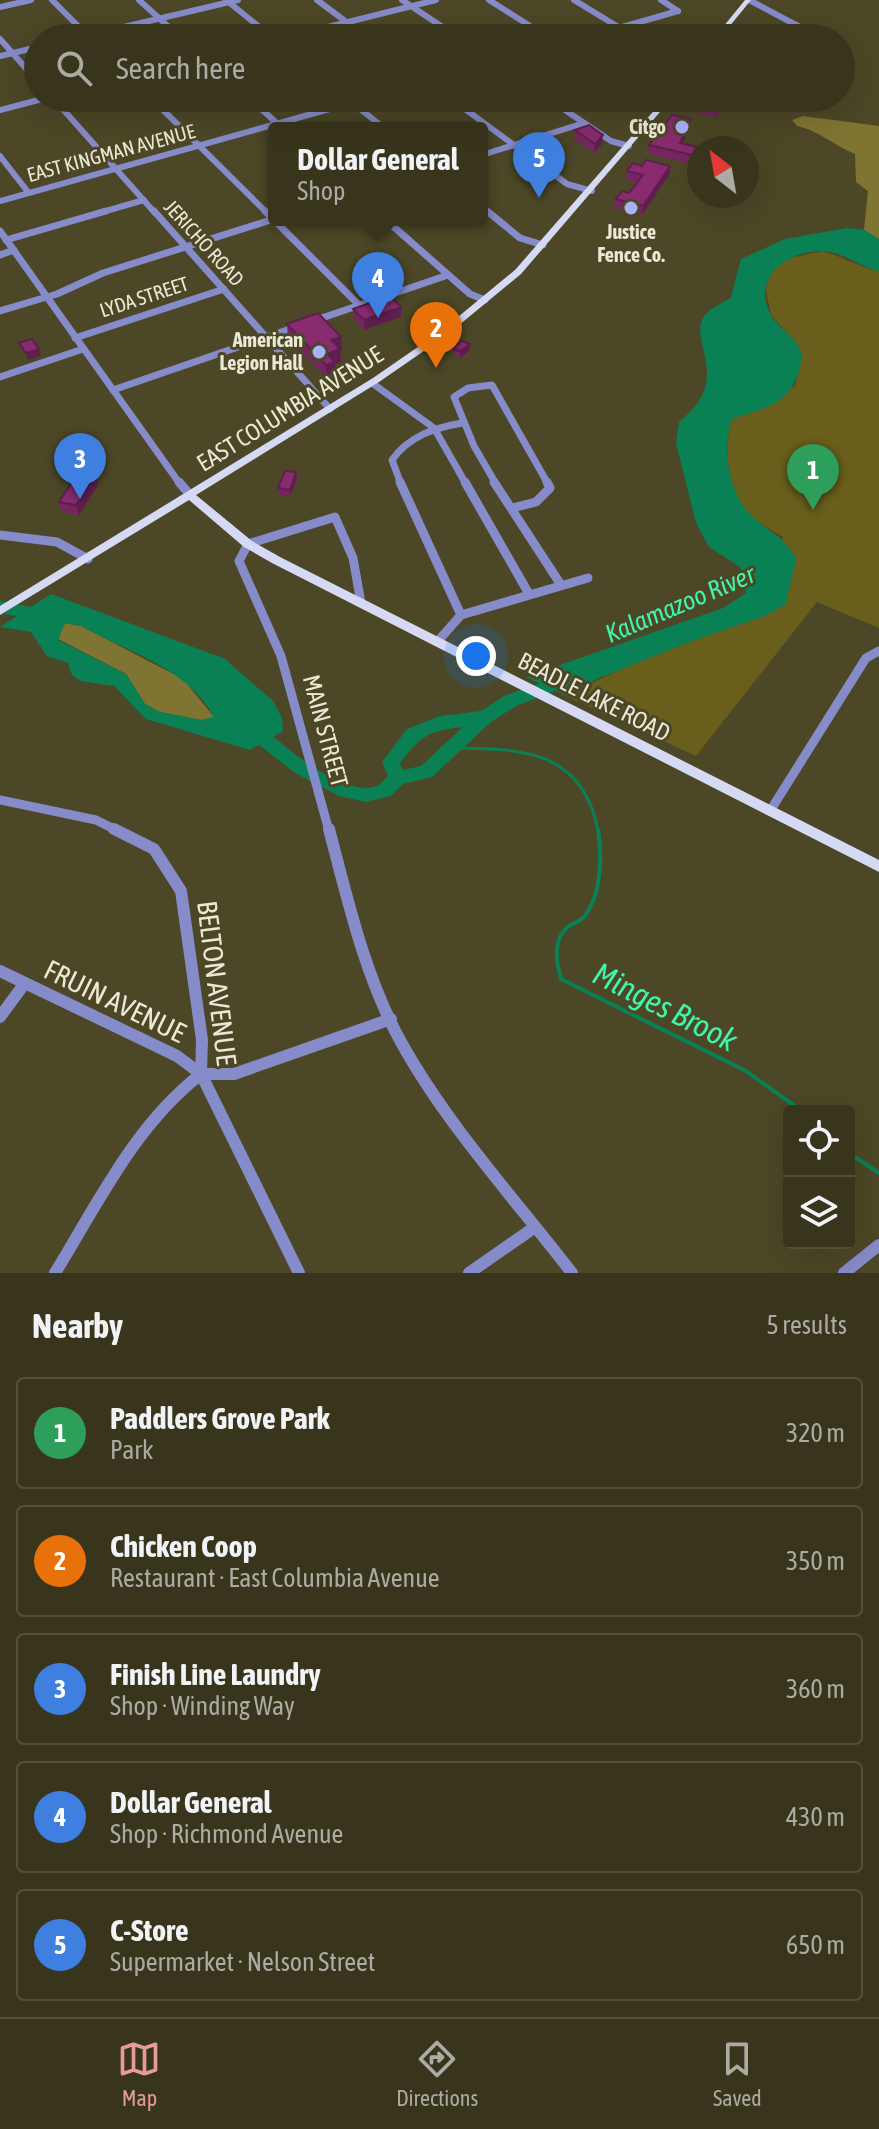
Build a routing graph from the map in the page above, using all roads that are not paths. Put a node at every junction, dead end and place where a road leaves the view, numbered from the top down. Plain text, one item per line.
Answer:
1 (31, 0) edge
2 (52, 0) edge
3 (139, 0) edge
4 (238, 0) edge
5 (317, 0) edge
6 (402, 0) edge
7 (436, 0) edge
8 (489, 0) edge
9 (574, 0) edge
10 (661, 0) edge
11 (749, 0) edge
12 (227, 1) edge
13 (411, 6) junction
14 (0, 7) edge
15 (160, 19) junction
16 (347, 22) junction
17 (76, 24) edge
18 (140, 24) edge
19 (166, 24) edge
20 (256, 24) edge
21 (339, 24) edge
22 (350, 24) edge
23 (438, 24) edge
24 (527, 24) edge
25 (613, 24) edge
26 (634, 24) edge
27 (729, 24) edge
28 (794, 24) edge
29 (0, 39) edge
30 (24, 50) edge
31 (13, 53) junction
32 (0, 56) edge
33 (24, 66) edge
34 (24, 104) edge
35 (0, 110) edge
36 (66, 112) edge
37 (165, 112) edge
38 (318, 112) edge
39 (568, 112) edge
40 (657, 112) edge
41 (291, 122) edge
42 (584, 123) junction
43 (488, 126) edge
44 (268, 129) edge
45 (514, 145) junction
46 (199, 146) junction
47 (629, 146) junction
48 (488, 153) edge
49 (0, 156) edge
50 (116, 168) junction
51 (592, 191) junction
52 (28, 192) junction
53 (144, 200) junction
54 (0, 201) edge
55 (488, 212) edge
56 (268, 213) edge
57 (268, 221) edge
58 (281, 226) edge
59 (393, 226) edge
60 (0, 231) edge
61 (6, 240) junction
62 (543, 245) junction
63 (185, 246) junction
64 (14, 250) junction
65 (0, 255) edge
66 (448, 275) junction
67 (224, 289) junction
68 (46, 297) junction
69 (485, 300) junction
70 (359, 305) junction
71 (0, 311) edge
72 (266, 337) junction
73 (75, 338) junction
74 (83, 349) junction
75 (0, 377) edge
76 (374, 382) junction
77 (113, 390) junction
78 (330, 409) junction
79 (462, 423) junction
80 (434, 428) junction
81 (191, 496) junction
82 (512, 508) junction
83 (0, 535) edge
84 (248, 544) junction
85 (88, 559) junction
86 (588, 578) dead end
87 (561, 585) junction
88 (529, 594) junction
89 (361, 603) junction
90 (0, 611) edge
91 (461, 615) junction
92 (438, 641) junction
93 (879, 651) edge
94 (0, 800) edge
95 (770, 811) junction
96 (879, 866) edge
97 (0, 971) edge
98 (25, 983) junction
99 (0, 1017) edge
100 (391, 1019) junction
101 (201, 1074) junction
102 (535, 1227) junction
103 (879, 1245) edge
104 (55, 1273) edge
105 (299, 1273) edge
106 (469, 1273) edge
107 (572, 1273) edge
108 (844, 1273) edge

1 - 14 street
2 - 17 street
3 - 15 street
4 - 12 street
5 - 16 street
6 - 13 street
7 - 13 street
8 - 24 street
9 - 25 street
10 - 26 street
11 - 27 main road
11 - 28 street
12 - 15 street
12 - 20 street
13 - 16 street
13 - 23 street
15 - 18 street
15 - 19 street
16 - 21 street
16 - 22 street
29 - 31 street
30 - 31 street
31 - 32 street
31 - 33 street
34 - 35 street
36 - 50 street, JERICHO ROAD
37 - 46 street
38 - 41 street, EAST KINGMAN AVENUE
39 - 42 street
40 - 47 main road, EAST COLUMBIA AVENUE
42 - 45 street
42 - 47 street
43 - 45 street
44 - 46 street, EAST KINGMAN AVENUE
45 - 48 street
45 - 51 street
46 - 50 street, EAST KINGMAN AVENUE
46 - 56 street
47 - 51 main road, EAST COLUMBIA AVENUE
49 - 52 street
50 - 52 street, EAST KINGMAN AVENUE
50 - 53 street, JERICHO ROAD
51 - 62 main road, EAST COLUMBIA AVENUE
52 - 54 street, EAST KINGMAN AVENUE
53 - 61 street
53 - 63 street, JERICHO ROAD
55 - 62 street
57 - 63 street
58 - 70 street
59 - 66 street
60 - 61 street
61 - 64 street
62 - 69 main road, EAST COLUMBIA AVENUE
63 - 67 street, JERICHO ROAD
63 - 68 street
64 - 65 street
64 - 68 street
66 - 69 street
66 - 70 street
67 - 72 street, JERICHO ROAD
67 - 73 street, LYDA STREET
68 - 71 street
68 - 73 street
69 - 76 main road, EAST COLUMBIA AVENUE
70 - 72 street
72 - 77 street
72 - 78 street, JERICHO ROAD
73 - 74 street
74 - 75 street
74 - 77 street
76 - 78 main road, EAST COLUMBIA AVENUE
76 - 80 street
77 - 81 street
78 - 81 main road, EAST COLUMBIA AVENUE
79 - 80 street
79 - 82 street
79 - 82 street
80 - 88 street
80 - 91 street
81 - 84 main road
81 - 85 main road, EAST COLUMBIA AVENUE
82 - 87 street
83 - 85 street
84 - 89 main road, BEADLE LAKE ROAD
84 - 89 street
84 - 100 street, MAIN STREET
85 - 90 main road, EAST COLUMBIA AVENUE
86 - 87 street
87 - 88 street
88 - 91 street
89 - 92 main road, BEADLE LAKE ROAD
91 - 92 street
92 - 95 main road, BEADLE LAKE ROAD
93 - 95 street
94 - 101 street, BELTON AVENUE
95 - 96 main road, BEADLE LAKE ROAD
97 - 98 street, FRUIN AVENUE
98 - 99 street
98 - 101 street, FRUIN AVENUE
100 - 101 street, FRUIN AVENUE
100 - 102 street, MAIN STREET
101 - 104 street
101 - 105 street, BELTON AVENUE
102 - 106 street
102 - 107 street, MAIN STREET
103 - 108 street

